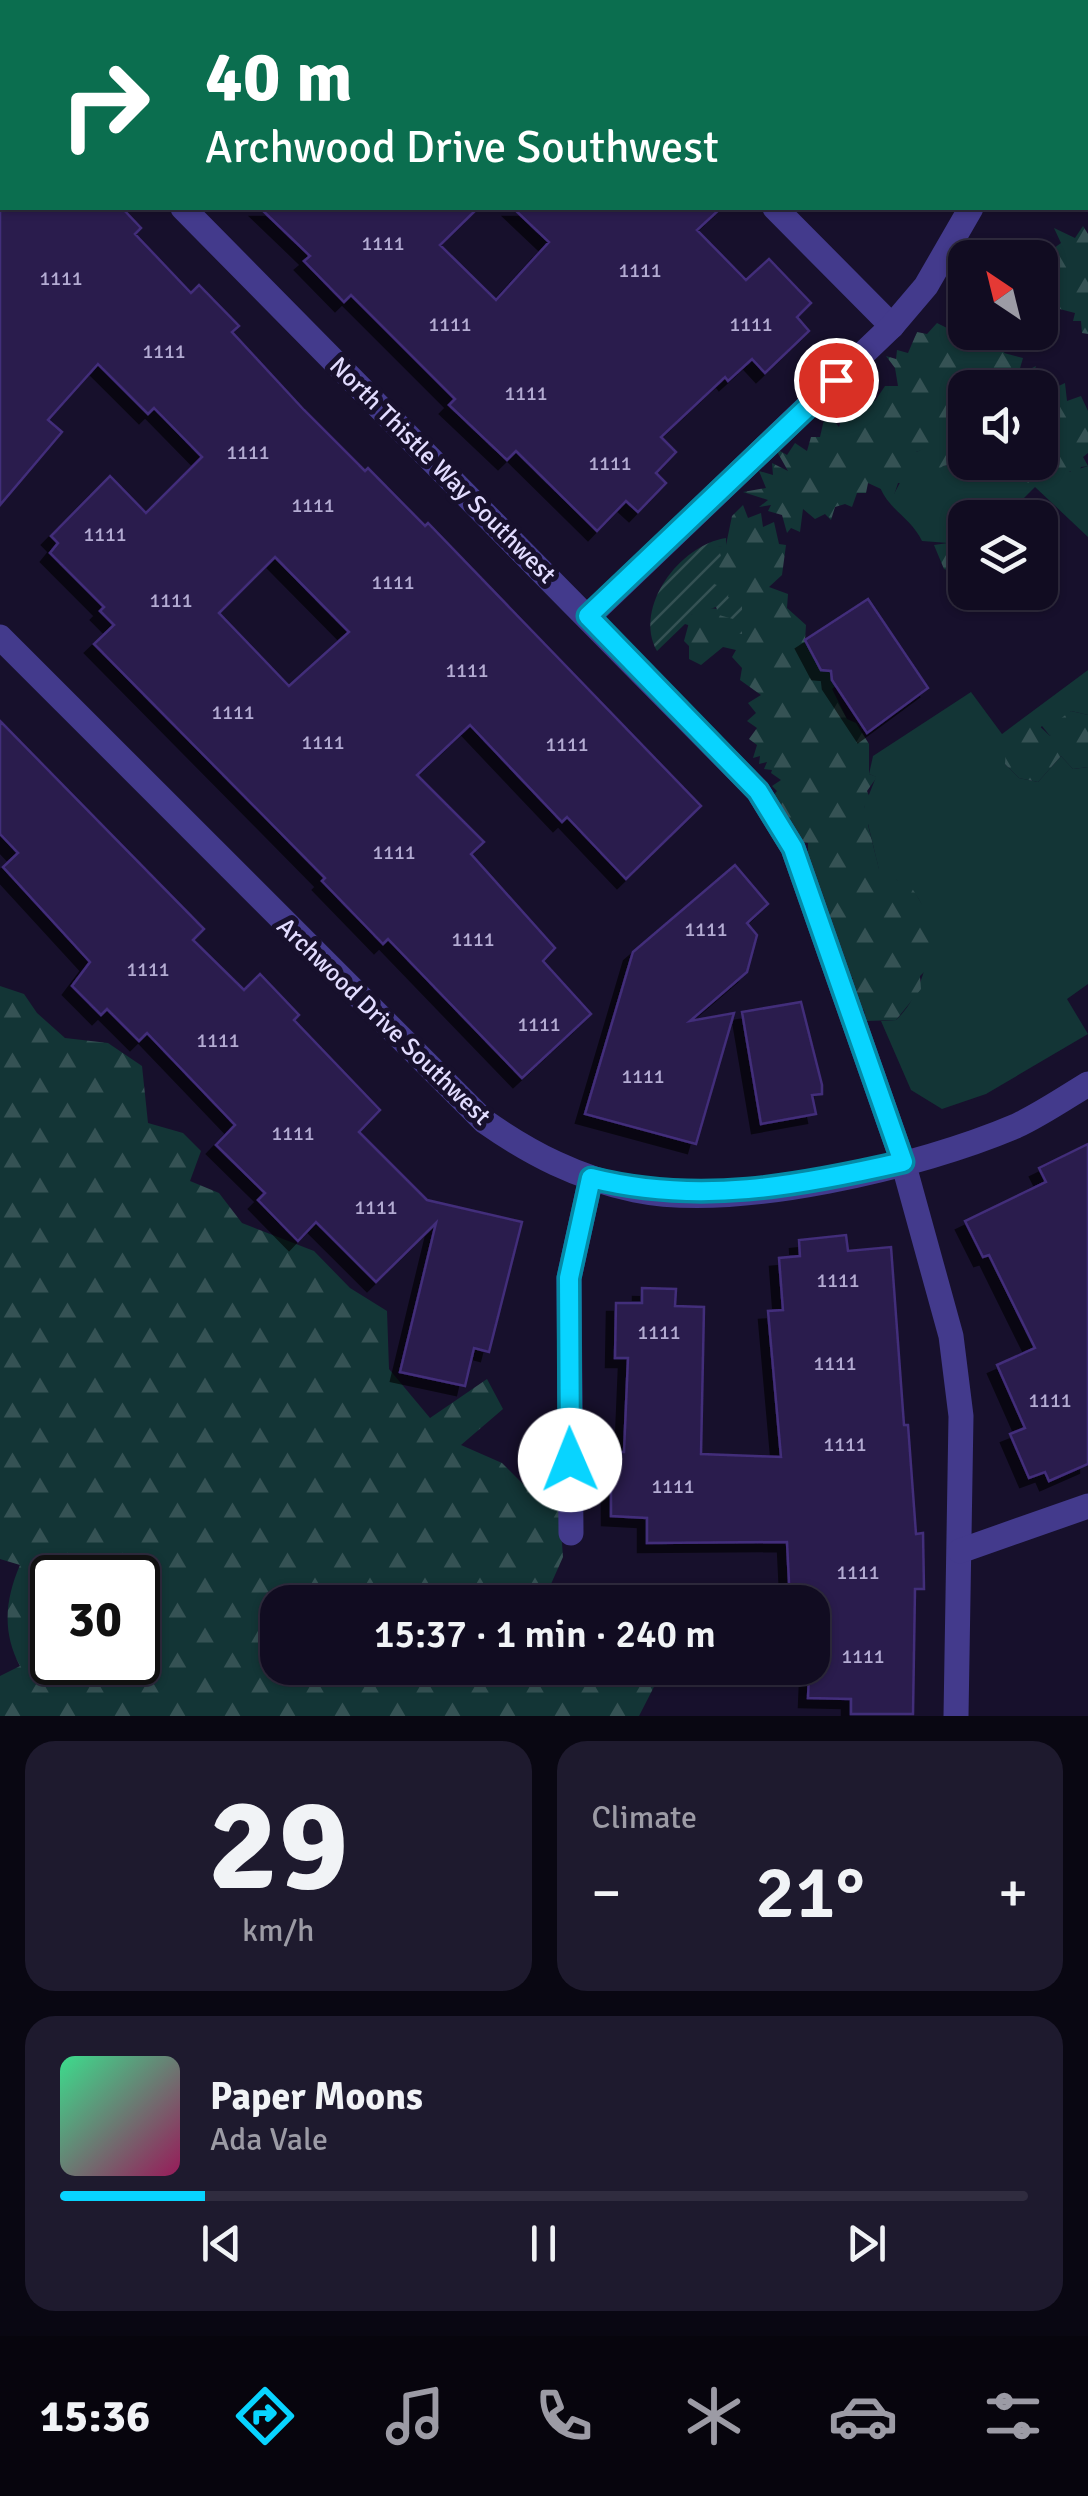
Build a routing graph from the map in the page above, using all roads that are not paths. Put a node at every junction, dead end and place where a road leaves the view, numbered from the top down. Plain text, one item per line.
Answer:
1 (185, 210) edge
2 (777, 210) edge
3 (970, 210) edge
4 (892, 326) junction
5 (588, 616) junction
6 (0, 637) edge
7 (1088, 1084) edge
8 (903, 1162) junction
9 (591, 1178) junction
10 (1088, 1506) edge
11 (571, 1533) dead end
12 (960, 1551) junction
13 (956, 1716) edge

1 - 5 street, North Thistle Way Southwest
2 - 4 street
3 - 4 street
4 - 5 street
5 - 8 street, North Thistle Way Southwest
6 - 9 street, Archwood Drive Southwest
7 - 8 street, Archwood Drive Southwest
8 - 9 street, Archwood Drive Southwest
8 - 12 street, North Thistle Way Southwest
9 - 11 street
10 - 12 street
12 - 13 street, North Thistle Way Southwest

